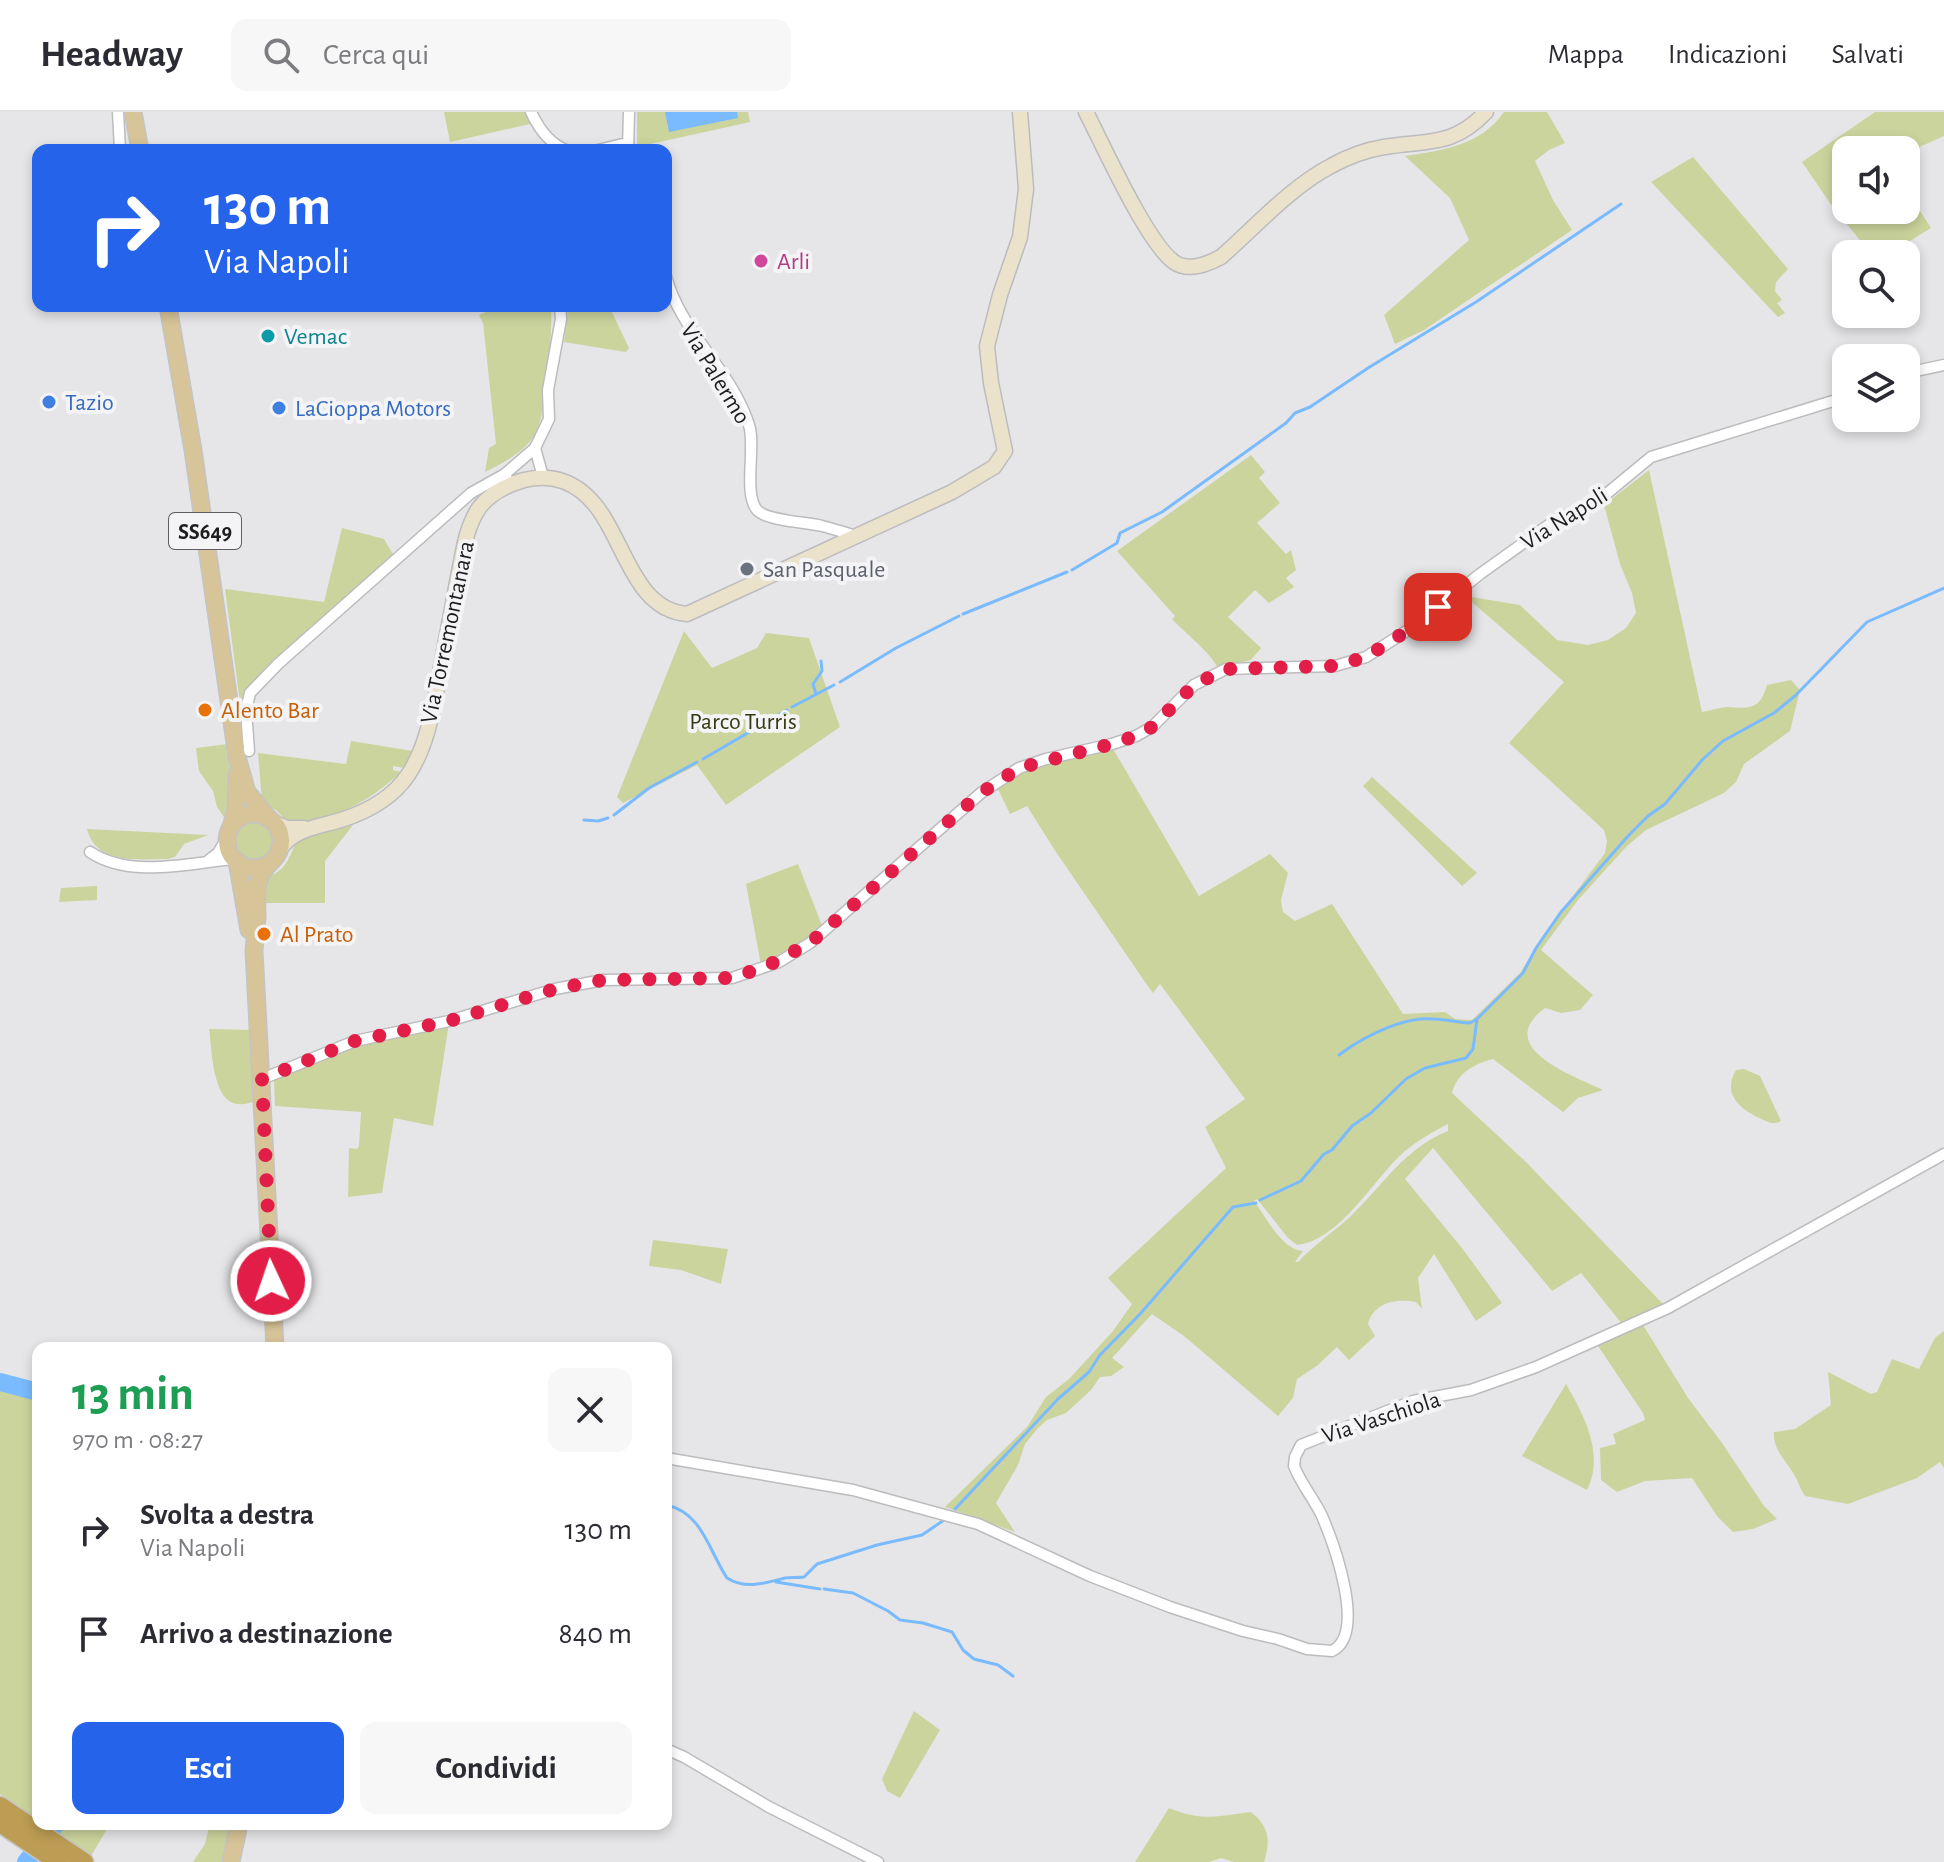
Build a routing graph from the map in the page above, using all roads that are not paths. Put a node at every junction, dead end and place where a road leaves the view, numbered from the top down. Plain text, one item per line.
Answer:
1 (118, 112) edge
2 (133, 112) edge
3 (531, 112) edge
4 (629, 112) edge
5 (1020, 112) edge
6 (1086, 112) edge
7 (1486, 112) edge
8 (120, 144) edge
9 (139, 144) edge
10 (556, 144) edge
11 (627, 144) edge
12 (672, 299) edge
13 (169, 312) edge
14 (560, 312) edge
15 (1944, 365) edge
16 (1920, 370) edge
17 (1832, 401) edge
18 (535, 448) junction
19 (543, 477) junction
20 (507, 480) junction
21 (859, 537) junction
22 (243, 754) junction
23 (272, 821) junction
24 (317, 826) junction
25 (230, 832) junction
26 (90, 852) dead end
27 (275, 855) junction
28 (235, 860) junction
29 (200, 864) junction
30 (254, 951) junction
31 (262, 1079) junction
32 (1944, 1154) edge
33 (275, 1342) edge
34 (672, 1459) edge
35 (672, 1752) edge
36 (0, 1806) edge
37 (0, 1823) edge
38 (32, 1827) edge
39 (36, 1830) edge
40 (238, 1830) edge
41 (58, 1862) edge
42 (84, 1862) edge
43 (231, 1862) edge
44 (878, 1862) edge

1 - 8 street
2 - 9 main road
3 - 10 street
4 - 11 street
5 - 21 street
6 - 7 street
12 - 21 street, Via Palermo
13 - 22 main road, SS649
14 - 18 street
15 - 16 street
17 - 31 street, Via Napoli
18 - 19 street
18 - 20 street
19 - 20 street, Via Torremontanara
19 - 21 street
20 - 22 street, Via Torremontanara
20 - 24 street, Via Torremontanara
22 - 23 main road, SS649
22 - 25 main road, SS649
23 - 24 street, Via Torremontanara
23 - 25 main road
23 - 27 main road, SS649
24 - 27 street, Via Torremontanara
25 - 28 main road, SS649
25 - 29 street
26 - 29 street
27 - 28 main road
27 - 30 main road, SS649
28 - 29 street
28 - 30 main road, SS649
30 - 31 main road, SS649
31 - 33 main road, SS649
32 - 34 street, Via Vaschiola
35 - 44 street
36 - 38 highway
37 - 41 highway
39 - 42 highway
40 - 43 main road

